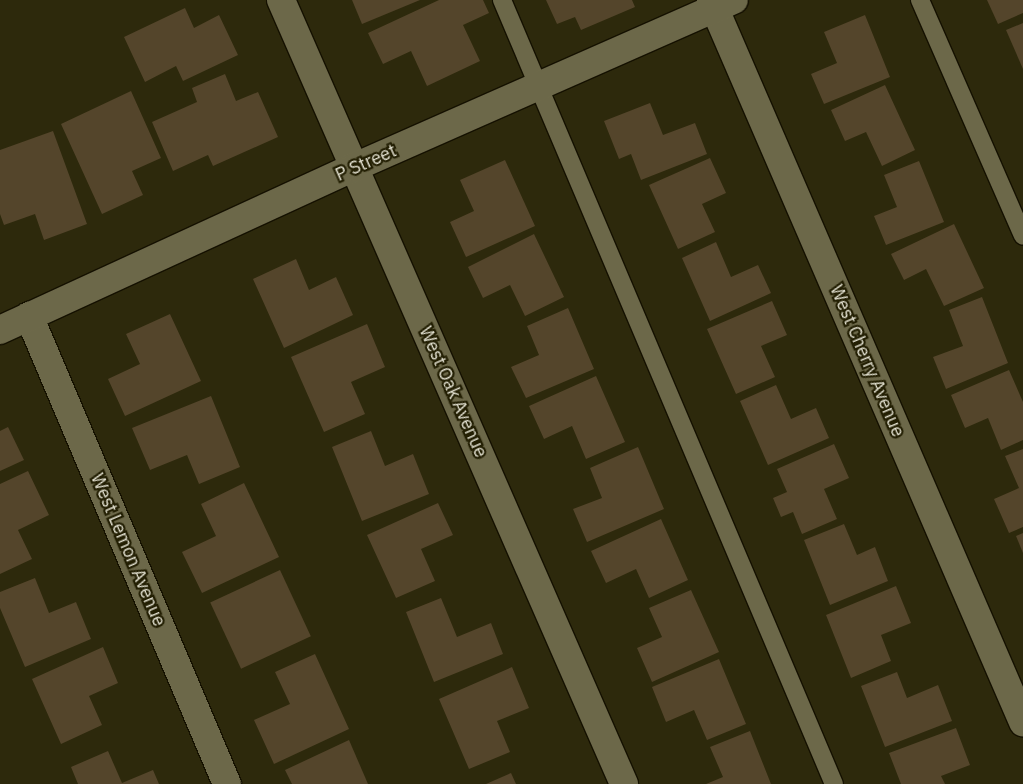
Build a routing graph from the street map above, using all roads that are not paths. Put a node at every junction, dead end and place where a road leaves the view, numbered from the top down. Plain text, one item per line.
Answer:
1 (282, 0) edge
2 (502, 0) edge
3 (920, 0) edge
4 (720, 3) edge
5 (537, 88) junction
6 (355, 167) junction
7 (1023, 236) edge
8 (29, 316) junction
9 (0, 330) edge
10 (1023, 722) edge
11 (228, 784) edge
12 (624, 784) edge
13 (834, 784) edge

1 - 6 street, West Oak Avenue
2 - 5 lane
3 - 7 lane
4 - 5 street, P Street
4 - 10 street, West Cherry Avenue
5 - 6 street, P Street
5 - 13 lane
6 - 8 street, P Street
6 - 12 street, West Oak Avenue
8 - 9 street, P Street
8 - 11 street, West Lemon Avenue

